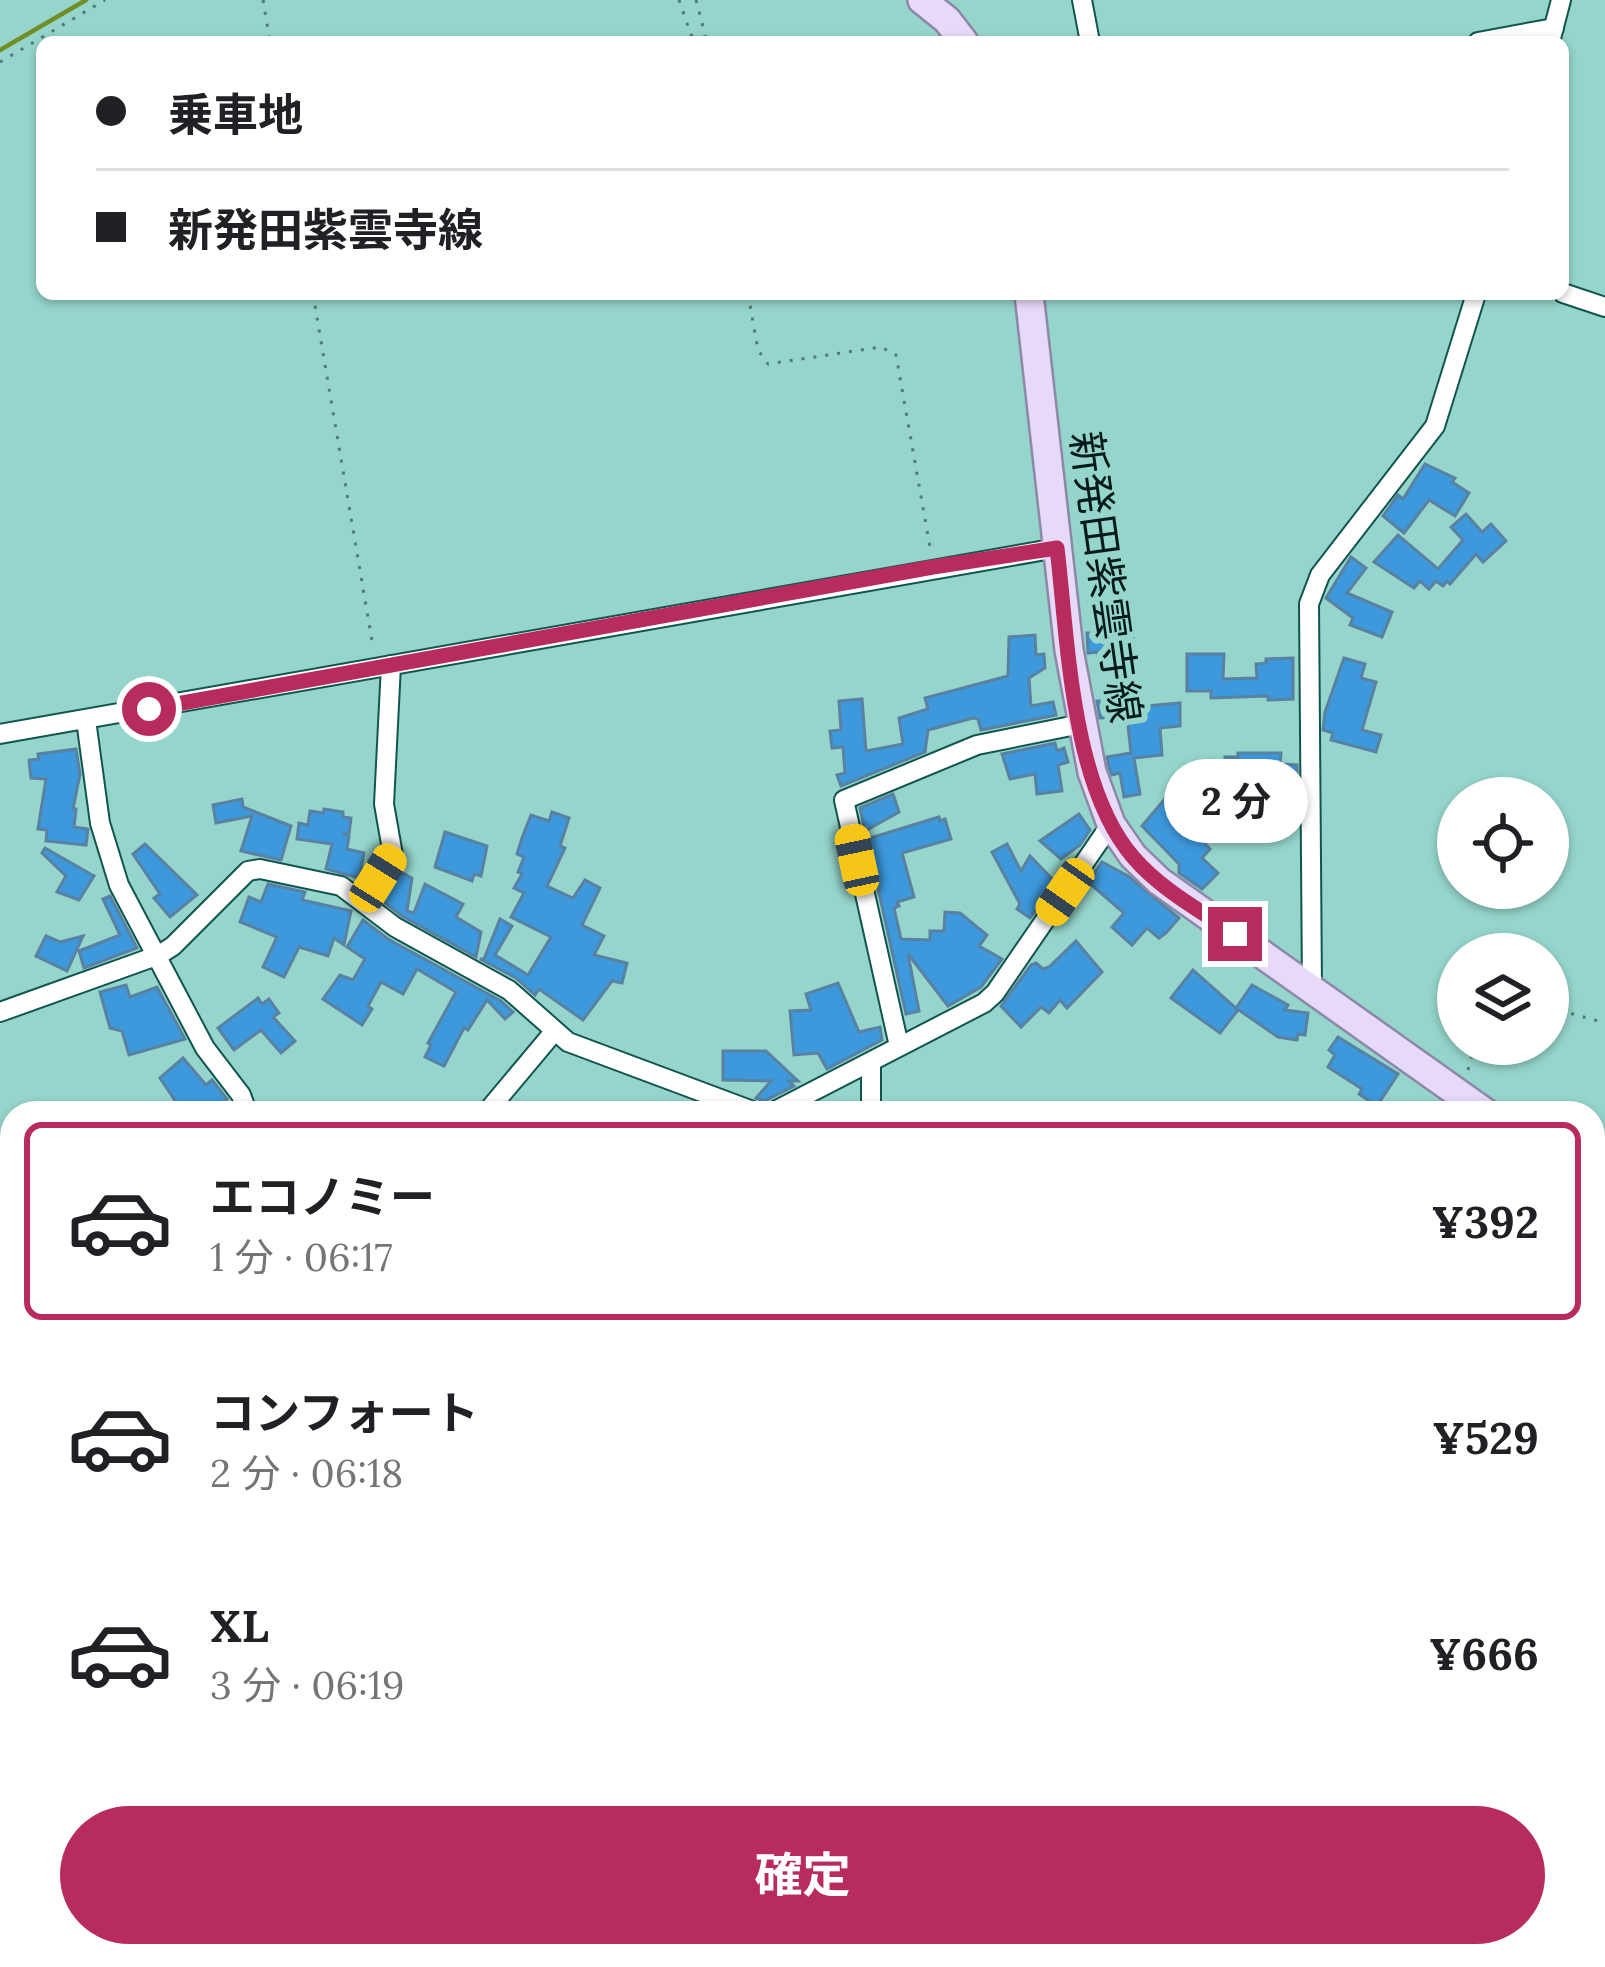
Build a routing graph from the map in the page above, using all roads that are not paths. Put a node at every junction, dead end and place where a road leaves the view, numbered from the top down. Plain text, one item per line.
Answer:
1 (922, 0) edge
2 (1082, 0) edge
3 (1562, 0) edge
4 (1552, 35) edge
5 (959, 36) edge
6 (1089, 36) edge
7 (1569, 294) edge
8 (1030, 300) edge
9 (1474, 300) edge
10 (1605, 307) edge
11 (1057, 548) junction
12 (384, 666) junction
13 (86, 720) junction
14 (1081, 724) junction
15 (0, 734) edge
16 (1111, 824) junction
17 (363, 901) junction
18 (159, 956) junction
19 (1312, 987) junction
20 (0, 1012) edge
21 (553, 1033) junction
22 (899, 1046) junction
23 (871, 1062) junction
24 (243, 1101) edge
25 (496, 1101) edge
26 (724, 1101) edge
27 (795, 1101) edge
28 (871, 1101) edge
29 (1469, 1101) edge

1 - 5 main road
2 - 6 street
3 - 4 street
7 - 10 street
8 - 11 main road, 新発田紫雲寺線
9 - 19 street
11 - 12 street
11 - 14 main road, 新発田紫雲寺線
12 - 13 street
12 - 17 street
13 - 15 street
13 - 18 street
14 - 16 main road, 新発田紫雲寺線
14 - 22 street
16 - 19 main road, 新発田紫雲寺線
16 - 22 street
17 - 18 street
17 - 21 street
18 - 20 street
18 - 24 street
19 - 29 main road, 新発田紫雲寺線
21 - 25 street
21 - 26 street
22 - 23 street
23 - 27 street
23 - 28 street

